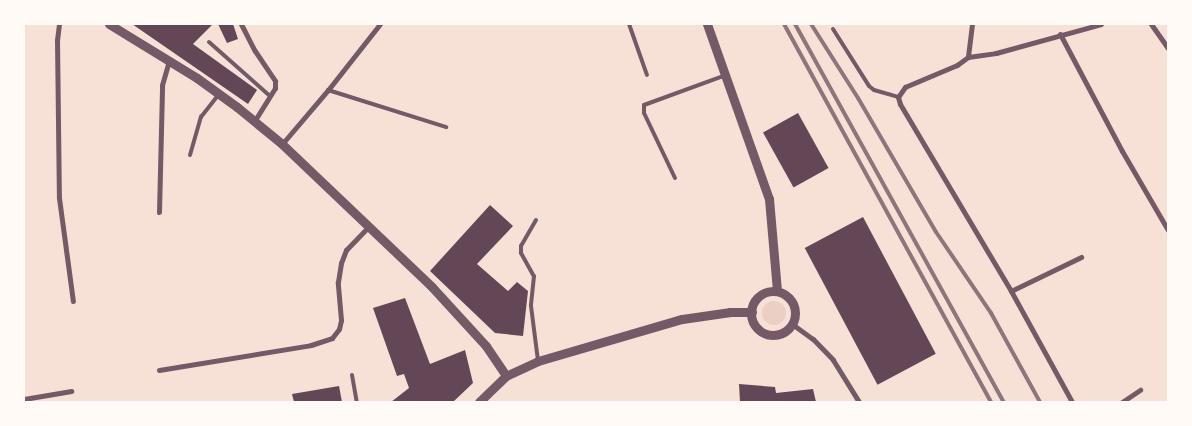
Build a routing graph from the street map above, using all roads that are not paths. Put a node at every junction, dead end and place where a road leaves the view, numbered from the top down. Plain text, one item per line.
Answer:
1 (59, 24) edge
2 (109, 24) edge
3 (241, 24) edge
4 (380, 24) edge
5 (629, 24) edge
6 (707, 24) edge
7 (972, 24) edge
8 (1101, 24) edge
9 (1151, 24) edge
10 (833, 29) dead end
11 (1060, 34) junction
12 (209, 42) dead end
13 (1168, 48) edge
14 (968, 57) junction
15 (169, 60) junction
16 (647, 75) dead end
17 (726, 75) junction
18 (328, 90) junction
19 (219, 94) junction
20 (270, 96) junction
21 (898, 97) junction
22 (254, 121) junction
23 (446, 128) dead end
24 (282, 144) junction
25 (190, 155) dead end
26 (675, 178) dead end
27 (159, 212) dead end
28 (536, 220) dead end
29 (369, 226) junction
30 (1168, 230) edge
31 (1082, 257) dead end
32 (777, 291) junction
33 (1011, 291) junction
34 (73, 301) dead end
35 (752, 312) junction
36 (792, 324) junction
37 (538, 361) junction
38 (159, 370) dead end
39 (352, 375) dead end
40 (506, 376) junction
41 (1140, 390) dead end
42 (71, 391) dead end
43 (24, 400) edge
44 (356, 402) edge
45 (479, 402) edge
46 (859, 402) edge
47 (1072, 402) edge
48 (1122, 402) edge

1 - 34 street
2 - 15 street
3 - 20 street
4 - 18 street
5 - 16 lane
6 - 17 street
7 - 14 street
8 - 11 street
9 - 13 street
10 - 21 lane
11 - 14 street
11 - 30 street
12 - 20 lane
14 - 21 street
15 - 19 street
15 - 27 street
17 - 26 lane
17 - 32 street
18 - 23 lane
18 - 24 street
19 - 22 street
19 - 25 lane
20 - 22 street
21 - 33 street
22 - 24 street
24 - 29 street
28 - 37 lane
29 - 38 street
29 - 40 street
31 - 33 street
32 - 35 street
32 - 36 street
33 - 47 street
35 - 36 street
35 - 37 street
36 - 46 street
37 - 40 street
39 - 44 lane
40 - 45 street
41 - 48 street
42 - 43 street

